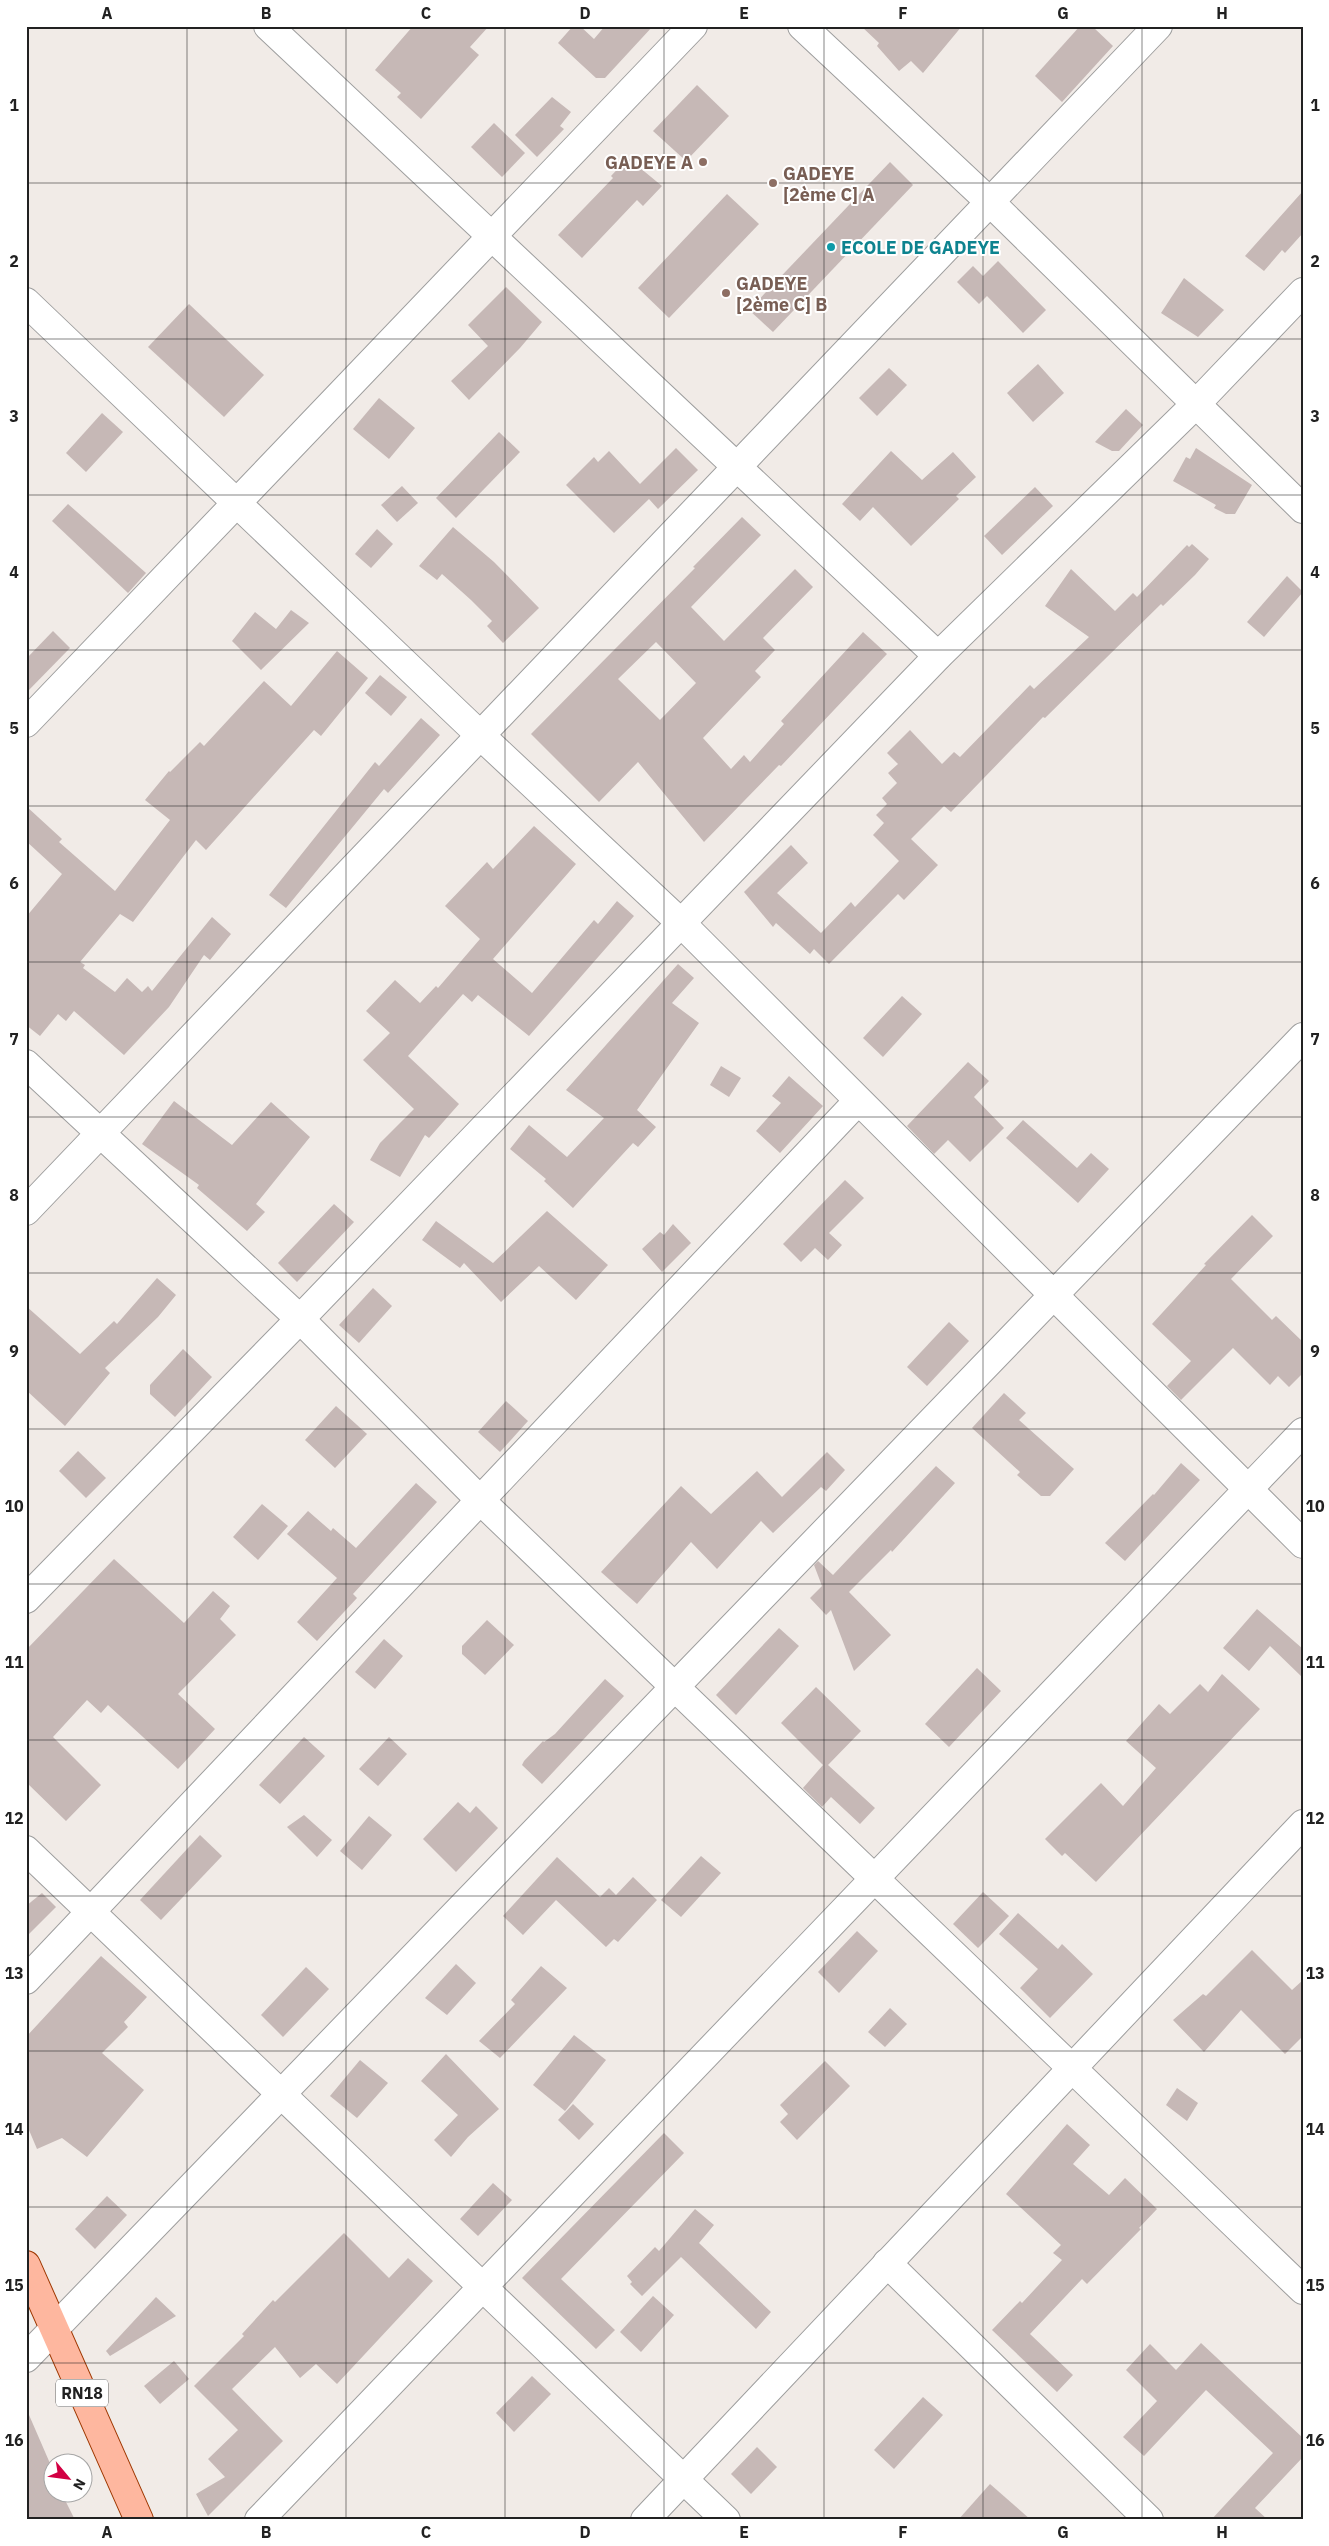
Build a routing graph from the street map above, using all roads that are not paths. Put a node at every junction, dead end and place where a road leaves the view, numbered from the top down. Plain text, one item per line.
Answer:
1 (268, 26) edge
2 (693, 26) edge
3 (802, 26) edge
4 (1158, 26) edge
5 (991, 203) junction
6 (492, 237) junction
7 (1303, 292) edge
8 (26, 302) edge
9 (1196, 404) junction
10 (738, 468) junction
11 (237, 504) junction
12 (1303, 509) edge
13 (938, 656) junction
14 (26, 723) edge
15 (481, 736) junction
16 (681, 923) junction
17 (1303, 1037) edge
18 (26, 1064) edge
19 (858, 1100) junction
20 (100, 1135) junction
21 (26, 1211) edge
22 (1053, 1295) junction
23 (300, 1319) junction
24 (1303, 1432) edge
25 (1248, 1489) junction
26 (480, 1500) junction
27 (1303, 1544) edge
28 (26, 1599) edge
29 (674, 1687) junction
30 (1303, 1824) edge
31 (26, 1850) edge
32 (874, 1878) junction
33 (91, 1912) junction
34 (26, 1980) edge
35 (1072, 2068) junction
36 (281, 2094) junction
37 (887, 2264) junction
38 (26, 2265) edge
39 (483, 2287) junction
40 (1303, 2290) edge
41 (54, 2330) junction
42 (26, 2358) edge
43 (684, 2479) junction
44 (139, 2520) edge
45 (259, 2520) edge
46 (645, 2520) edge
47 (726, 2520) edge
48 (1149, 2520) edge

1 - 6 street
2 - 6 street
3 - 5 street
4 - 5 street
5 - 9 street
5 - 10 street
6 - 10 street
6 - 11 street
7 - 9 street
8 - 11 street
9 - 12 street
9 - 13 street
10 - 13 street
10 - 15 street
11 - 14 street
11 - 15 street
13 - 16 street
15 - 16 street
15 - 20 street
16 - 19 street
16 - 23 street
17 - 22 street
18 - 20 street
19 - 22 street
19 - 26 street
20 - 21 street
20 - 23 street
22 - 25 street
22 - 29 street
23 - 26 street
23 - 28 street
24 - 25 street
25 - 27 street
25 - 32 street
26 - 29 street
26 - 33 street
29 - 32 street
29 - 36 street
30 - 35 street
31 - 33 street
32 - 35 street
32 - 39 street
33 - 34 street
33 - 36 street
35 - 37 street
35 - 40 street
36 - 39 street
36 - 41 street
37 - 43 street
37 - 48 street
38 - 41 main road, RN18
39 - 43 street
39 - 45 street
41 - 42 street
41 - 44 main road, RN18
43 - 46 street
43 - 47 street

